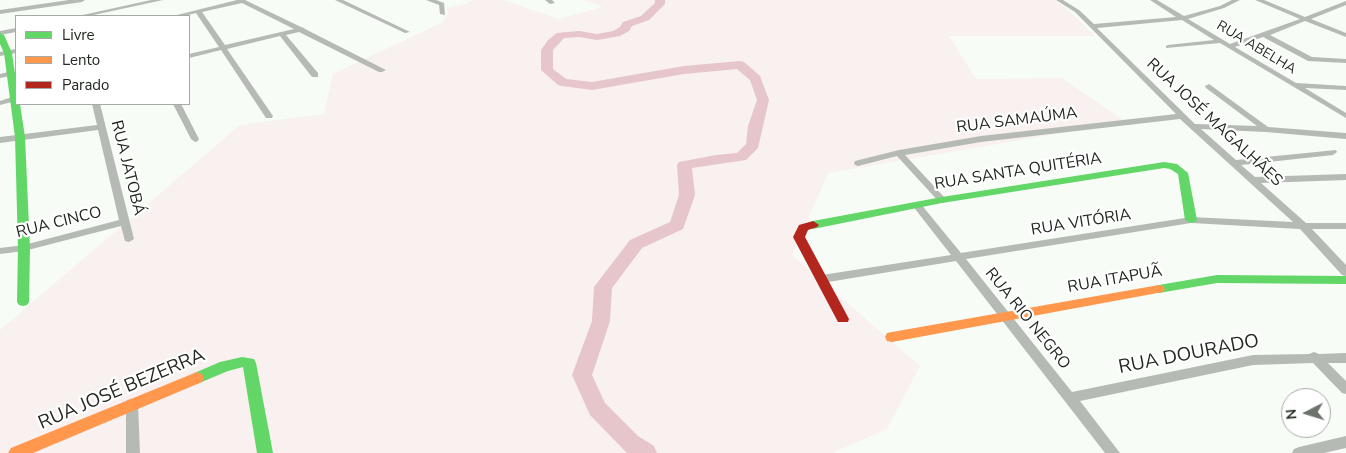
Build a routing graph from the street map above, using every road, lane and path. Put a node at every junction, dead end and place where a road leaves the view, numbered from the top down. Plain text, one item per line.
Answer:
1 (82, 0) edge
2 (160, 0) edge
3 (338, 0) edge
4 (429, 0) edge
5 (1059, 0) edge
6 (1153, 0) edge
7 (1236, 0) edge
8 (1258, 0) edge
9 (242, 1) edge
10 (1346, 3) edge
11 (198, 11) junction
12 (0, 12) edge
13 (443, 14) dead end
14 (86, 15) edge
15 (180, 15) edge
16 (1183, 18) junction
17 (1306, 19) junction
18 (1092, 26) junction
19 (302, 29) junction
20 (15, 30) edge
21 (406, 32) dead end
22 (0, 34) edge
23 (282, 34) junction
24 (1346, 34) edge
25 (1264, 35) junction
26 (1221, 41) junction
27 (1230, 46) junction
28 (1168, 47) dead end
29 (223, 48) junction
30 (8, 53) edge
31 (190, 56) edge
32 (1346, 61) edge
33 (382, 70) dead end
34 (6, 75) edge
35 (315, 75) dead end
36 (1294, 85) junction
37 (1209, 86) dead end
38 (1346, 88) edge
39 (15, 97) edge
40 (15, 99) edge
41 (0, 102) edge
42 (17, 105) edge
43 (96, 105) edge
44 (178, 105) edge
45 (1331, 107) junction
46 (1346, 108) edge
47 (269, 116) dead end
48 (1182, 116) junction
49 (1346, 116) edge
50 (1194, 126) junction
51 (102, 127) junction
52 (1266, 128) junction
53 (1346, 136) edge
54 (20, 137) junction
55 (195, 139) dead end
56 (0, 140) edge
57 (1333, 152) dead end
58 (899, 153) junction
59 (858, 163) dead end
60 (1233, 163) junction
61 (1346, 177) edge
62 (1253, 180) junction
63 (942, 200) junction
64 (917, 205) junction
65 (1191, 220) junction
66 (124, 222) junction
67 (1303, 226) junction
68 (1346, 226) edge
69 (129, 239) dead end
70 (24, 248) junction
71 (0, 251) edge
72 (958, 259) junction
73 (1346, 272) edge
74 (822, 279) junction
75 (1346, 280) edge
76 (23, 302) dead end
77 (1003, 316) junction
78 (843, 319) dead end
79 (892, 337) dead end
80 (1314, 357) junction
81 (1346, 358) edge
82 (1346, 388) edge
83 (1070, 398) junction
84 (132, 404) junction
85 (1346, 442) edge
86 (16, 453) edge
87 (133, 453) edge
88 (265, 453) edge
89 (1113, 453) edge
90 (1299, 453) edge

1 - 12 street
2 - 14 street
3 - 21 street
4 - 13 street
5 - 18 street, RUA JOSÉ MAGALHÃES
6 - 16 street, RUA ABELHA
7 - 16 street
8 - 17 street
9 - 11 street
9 - 19 street
10 - 17 street
11 - 15 street
11 - 29 street
16 - 18 street
16 - 26 street, RUA ABELHA
17 - 24 street
17 - 25 street
18 - 48 street, RUA JOSÉ MAGALHÃES
19 - 23 street
19 - 33 street
20 - 22 street
22 - 30 street
23 - 29 street
23 - 35 street
25 - 27 street
25 - 32 street
26 - 27 street, RUA ABELHA
26 - 28 street
27 - 36 street, RUA ABELHA
29 - 31 street
29 - 47 street
30 - 34 street
34 - 39 street
36 - 38 street
36 - 45 street, RUA ABELHA
37 - 52 street
40 - 41 street
42 - 54 street
43 - 51 street, RUA JATOBÁ
44 - 55 street
45 - 46 street
45 - 49 street, RUA ABELHA
48 - 50 street, RUA JOSÉ MAGALHÃES
48 - 58 street, RUA SAMAÚMA
50 - 52 street
50 - 60 street, RUA JOSÉ MAGALHÃES
51 - 54 street
51 - 66 street, RUA JATOBÁ
52 - 53 street
54 - 56 street
54 - 70 street
57 - 60 street
58 - 59 street, RUA SAMAÚMA
58 - 63 street
60 - 62 street, RUA JOSÉ MAGALHÃES
61 - 62 street
62 - 67 street, RUA JOSÉ MAGALHÃES
63 - 64 street, RUA SANTA QUITÉRIA
63 - 65 street, RUA SANTA QUITÉRIA
64 - 72 street, RUA RIO NEGRO
64 - 74 street, RUA SANTA QUITÉRIA
65 - 67 street, RUA VITÓRIA
65 - 72 street, RUA VITÓRIA
66 - 69 street, RUA JATOBÁ
66 - 70 street, RUA CINCO
67 - 68 street, RUA VITÓRIA
67 - 73 street, RUA JOSÉ MAGALHÃES
70 - 71 street, RUA CINCO
70 - 76 street
72 - 74 street, RUA VITÓRIA
72 - 77 street, RUA RIO NEGRO
74 - 78 street
75 - 77 street, RUA ITAPUÃ
77 - 79 street, RUA ITAPUÃ
77 - 83 street, RUA RIO NEGRO
80 - 81 street, RUA DOURADO
80 - 82 street
80 - 83 street, RUA DOURADO
83 - 89 street, RUA RIO NEGRO
84 - 86 street, RUA JOSÉ BEZERRA
84 - 87 street
84 - 88 street, RUA JOSÉ BEZERRA
85 - 90 street

